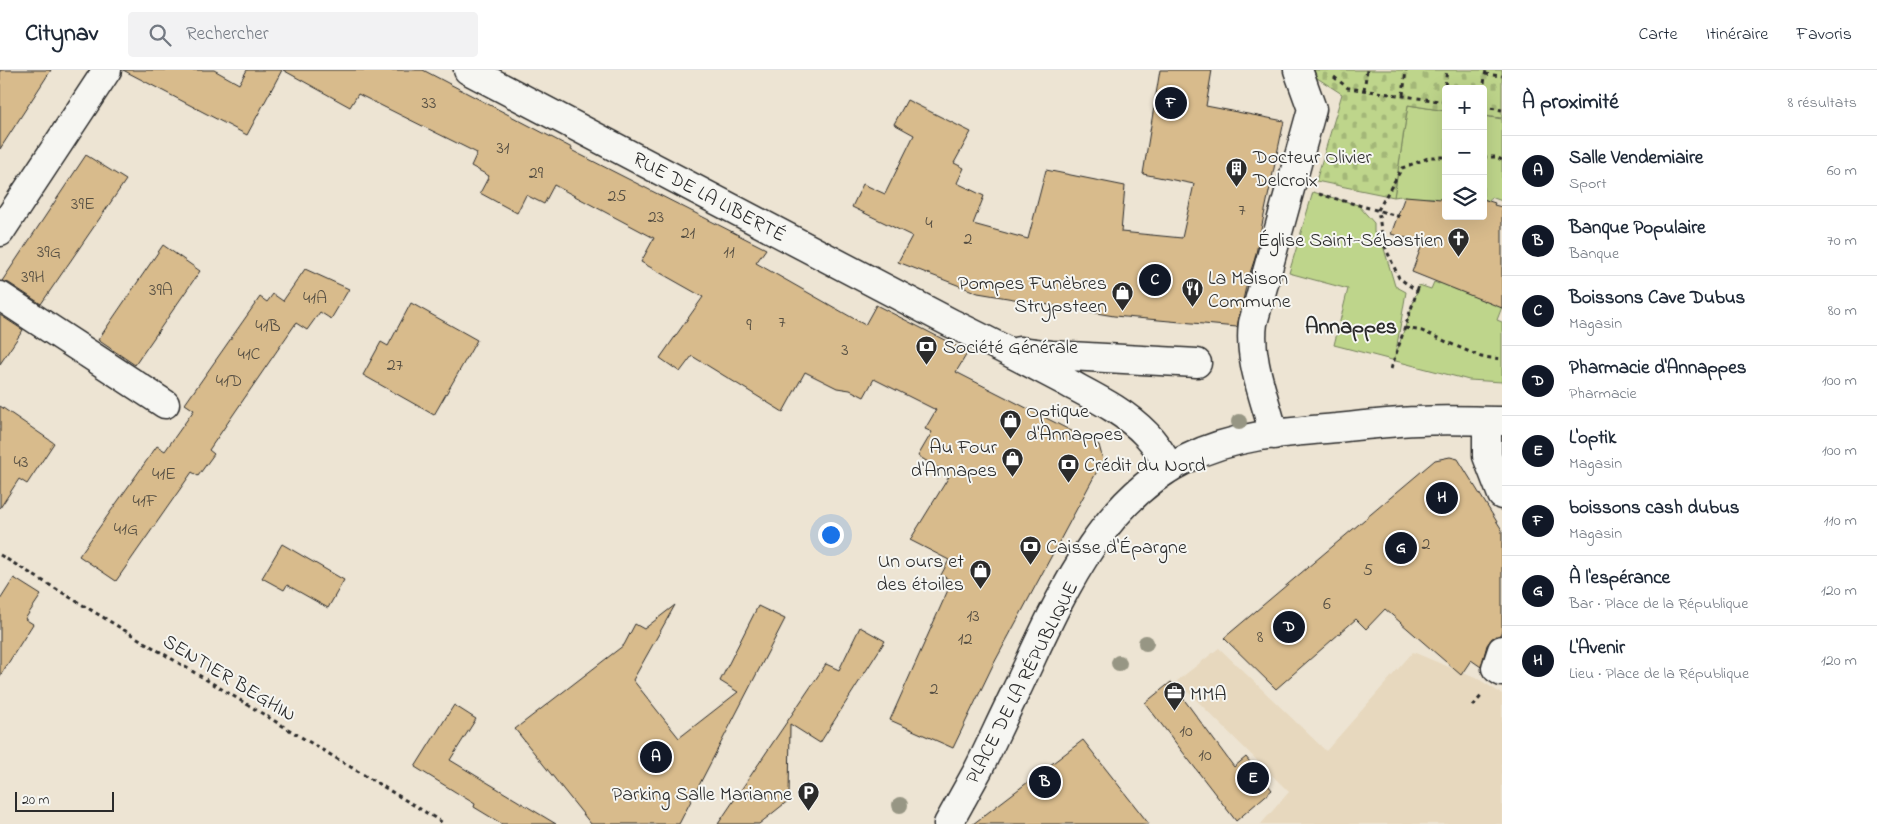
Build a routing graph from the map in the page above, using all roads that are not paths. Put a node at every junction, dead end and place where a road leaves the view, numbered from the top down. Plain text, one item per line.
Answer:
1 (107, 70) edge
2 (468, 70) edge
3 (1298, 70) edge
4 (0, 232) edge
5 (0, 296) edge
6 (1005, 349) junction
7 (1197, 363) dead end
8 (165, 404) dead end
9 (1495, 421) edge
10 (1274, 434) junction
11 (1170, 468) junction
12 (1502, 495) edge
13 (1502, 650) edge
14 (1502, 672) edge
15 (952, 817) edge

1 - 4 street
2 - 6 street, RUE DE LA LIBERTÉ
3 - 10 street
5 - 8 street
6 - 7 street
6 - 11 street
9 - 10 street, PLACE DE LA RÉPUBLIQUE
9 - 12 street
10 - 11 street, PLACE DE LA RÉPUBLIQUE
11 - 15 street, PLACE DE LA RÉPUBLIQUE
13 - 14 street

